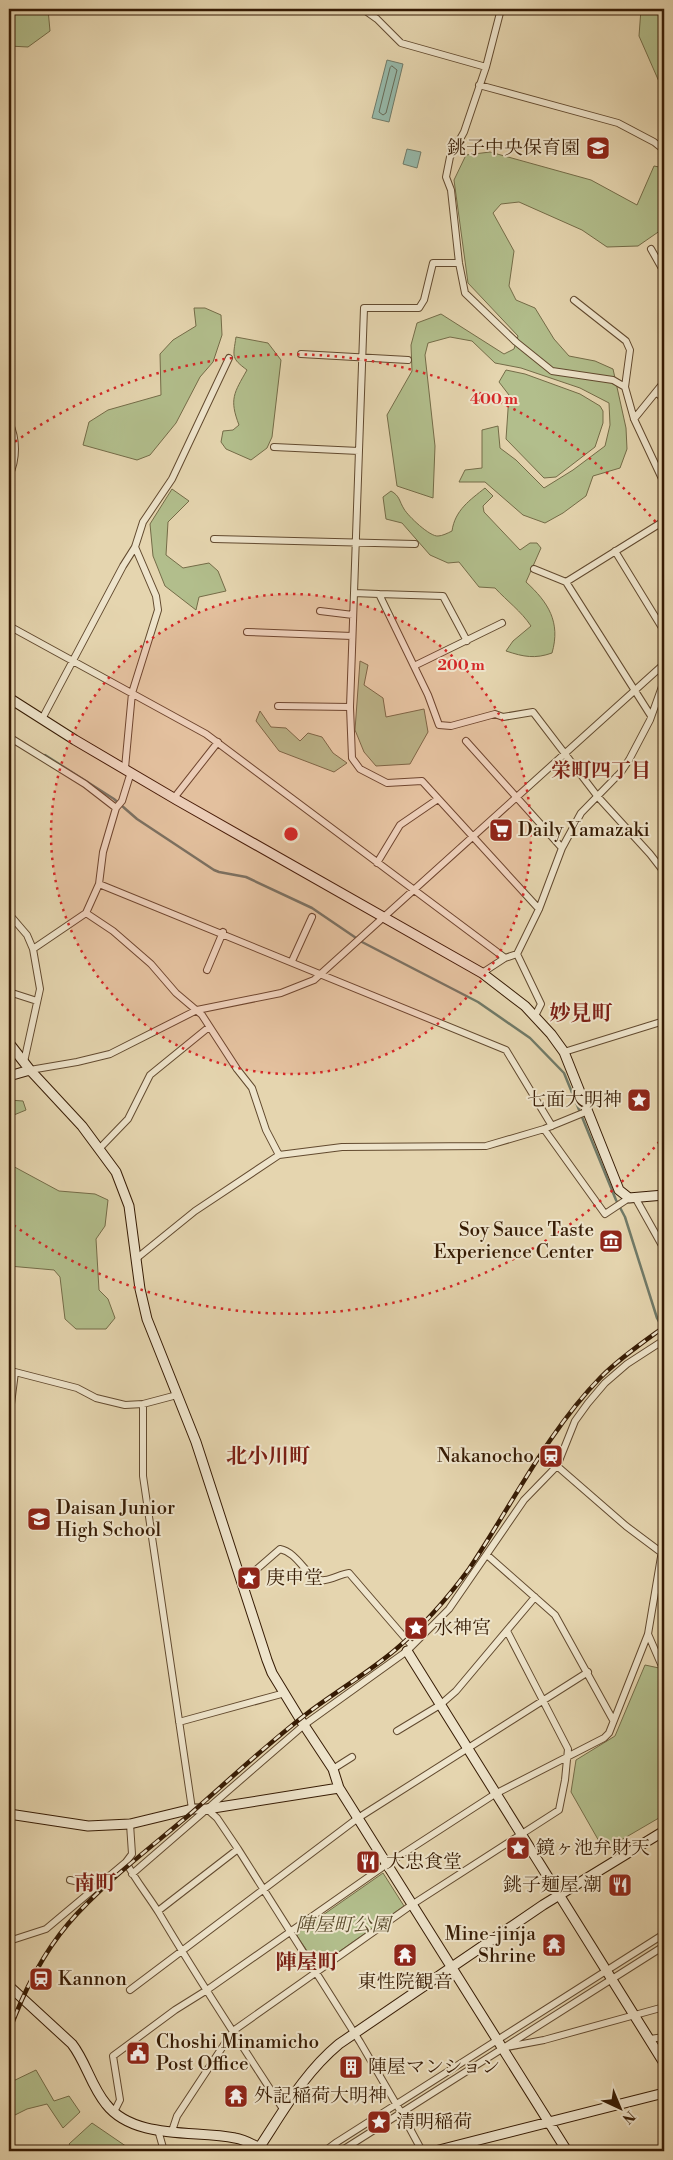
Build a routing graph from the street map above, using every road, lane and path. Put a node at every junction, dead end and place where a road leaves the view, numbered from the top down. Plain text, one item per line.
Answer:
1 (363, 9) edge
2 (501, 9) edge
3 (486, 67) junction
4 (479, 86) junction
5 (664, 150) edge
6 (651, 249) dead end
7 (459, 263) junction
8 (664, 272) edge
9 (574, 300) dead end
10 (301, 354) dead end
11 (229, 358) dead end
12 (362, 358) junction
13 (408, 360) dead end
14 (664, 382) edge
15 (624, 387) junction
16 (656, 392) junction
17 (664, 399) edge
18 (634, 419) junction
19 (9, 422) edge
20 (274, 447) dead end
21 (359, 451) junction
22 (9, 476) edge
23 (664, 483) edge
24 (664, 521) edge
25 (214, 539) dead end
26 (356, 544) junction
27 (415, 544) dead end
28 (135, 547) junction
29 (614, 551) junction
30 (534, 569) dead end
31 (566, 582) junction
32 (354, 593) junction
33 (379, 594) junction
34 (320, 611) dead end
35 (353, 614) junction
36 (502, 623) dead end
37 (9, 626) edge
38 (664, 631) edge
39 (247, 632) dead end
40 (352, 636) junction
41 (467, 641) junction
42 (73, 660) junction
43 (664, 664) edge
44 (414, 666) junction
45 (664, 681) edge
46 (634, 690) junction
47 (132, 693) junction
48 (9, 698) edge
49 (278, 706) dead end
50 (350, 707) junction
51 (651, 716) junction
52 (42, 719) junction
53 (9, 738) edge
54 (466, 741) dead end
55 (218, 742) junction
56 (566, 754) junction
57 (128, 770) junction
58 (598, 797) junction
59 (174, 798) junction
60 (516, 798) junction
61 (438, 799) junction
62 (116, 808) junction
63 (473, 837) junction
64 (562, 848) junction
65 (377, 863) junction
66 (664, 872) edge
67 (100, 884) junction
68 (413, 890) junction
69 (539, 909) junction
70 (86, 913) junction
71 (9, 914) edge
72 (312, 917) dead end
73 (383, 918) junction
74 (223, 932) junction
75 (33, 949) junction
76 (517, 954) junction
77 (505, 958) junction
78 (292, 961) junction
79 (207, 970) dead end
80 (322, 973) junction
81 (482, 973) junction
82 (9, 992) edge
83 (37, 1001) junction
84 (197, 1010) junction
85 (535, 1016) junction
86 (664, 1020) edge
87 (209, 1027) junction
88 (9, 1043) edge
89 (564, 1052) junction
90 (27, 1066) junction
91 (9, 1076) edge
92 (588, 1111) junction
93 (552, 1126) junction
94 (544, 1129) junction
95 (100, 1148) junction
96 (279, 1155) junction
97 (664, 1195) edge
98 (632, 1198) junction
99 (664, 1249) edge
100 (137, 1258) junction
101 (664, 1340) edge
102 (177, 1395) junction
103 (143, 1404) junction
104 (9, 1420) edge
105 (557, 1466) junction
106 (664, 1540) edge
107 (662, 1552) junction
108 (487, 1555) junction
109 (240, 1580) junction
110 (536, 1597) junction
111 (507, 1631) junction
112 (648, 1634) junction
113 (409, 1649) junction
114 (664, 1671) edge
115 (588, 1672) junction
116 (285, 1693) junction
117 (544, 1700) junction
118 (440, 1705) junction
119 (613, 1720) junction
120 (179, 1722) junction
121 (304, 1725) junction
122 (397, 1731) dead end
123 (467, 1749) junction
124 (567, 1755) junction
125 (352, 1757) dead end
126 (334, 1769) junction
127 (339, 1788) junction
128 (495, 1794) junction
129 (192, 1809) junction
130 (207, 1809) junction
131 (9, 1814) edge
132 (358, 1818) junction
133 (130, 1824) junction
134 (664, 1831) edge
135 (522, 1836) junction
136 (238, 1849) junction
137 (126, 1862) junction
138 (387, 1864) junction
139 (132, 1874) junction
140 (70, 1880) dead end
141 (92, 1889) junction
142 (264, 1889) junction
143 (559, 1894) junction
144 (413, 1904) junction
145 (158, 1911) junction
146 (289, 1932) junction
147 (664, 1934) edge
148 (9, 1941) edge
149 (664, 1946) edge
150 (181, 1951) junction
151 (451, 1965) junction
152 (316, 1973) junction
153 (609, 1975) junction
154 (9, 1986) edge
155 (130, 1990) dead end
156 (206, 1990) junction
157 (664, 2007) edge
158 (634, 2015) junction
159 (233, 2031) junction
160 (354, 2033) junction
161 (664, 2036) edge
162 (650, 2039) junction
163 (498, 2040) junction
164 (503, 2048) junction
165 (664, 2062) edge
166 (664, 2093) edge
167 (397, 2104) junction
168 (283, 2109) junction
169 (114, 2112) junction
170 (402, 2114) junction
171 (548, 2122) junction
172 (158, 2130) junction
173 (172, 2130) junction
174 (261, 2150) edge
175 (164, 2151) edge
176 (325, 2151) edge
177 (341, 2151) edge
178 (422, 2151) edge
179 (435, 2151) edge
180 (567, 2151) edge

1 - 3 street
2 - 3 street
3 - 4 street
4 - 5 street
4 - 7 street
6 - 8 street
7 - 12 street
7 - 15 street
9 - 15 street
10 - 12 street
11 - 28 street
12 - 13 street
12 - 21 street
14 - 16 street
15 - 18 street
16 - 17 street
16 - 18 street
18 - 23 street
19 - 22 street
20 - 21 street
21 - 26 street
24 - 29 street
25 - 26 street
26 - 27 street
26 - 32 street
28 - 42 street
28 - 47 street
29 - 31 street
29 - 38 street
30 - 31 street
31 - 46 street
32 - 33 street
32 - 35 street
33 - 41 street
33 - 44 street
34 - 35 street
35 - 40 street
36 - 41 street
37 - 42 street
39 - 40 street
40 - 50 street
41 - 44 street
42 - 47 street
42 - 52 street
43 - 46 street
44 - 56 street
45 - 51 street
46 - 51 street
46 - 56 street
47 - 55 street
47 - 57 street
48 - 52 street
49 - 50 street
50 - 61 street
51 - 58 street
52 - 57 street
53 - 62 street
54 - 60 street
55 - 59 street
55 - 65 street
56 - 58 street
56 - 60 street
57 - 59 street
57 - 62 street
58 - 64 street
58 - 66 street
59 - 73 street
60 - 63 street
60 - 64 street
61 - 63 street
61 - 65 street
62 - 67 street
63 - 68 street
63 - 69 street
64 - 69 street
65 - 68 street
67 - 70 street
67 - 74 street
68 - 73 street
68 - 77 street
69 - 76 street
70 - 75 street
70 - 84 street
71 - 75 street
72 - 78 street
73 - 80 street
73 - 81 street
74 - 78 street
74 - 79 street
75 - 83 street
76 - 77 street
76 - 85 street
77 - 81 street
78 - 80 street
80 - 84 street
80 - 93 street
81 - 85 street
82 - 83 street
83 - 90 street
84 - 87 street
84 - 90 street
85 - 89 street
86 - 89 street
87 - 95 street
87 - 96 street
88 - 90 street
89 - 92 street
90 - 91 street
90 - 95 street
92 - 93 street
92 - 98 street
93 - 94 street
94 - 96 street
94 - 98 street
95 - 100 street
96 - 100 street
97 - 98 street
98 - 99 street
100 - 102 street
101 - 105 street
102 - 103 street
102 - 109 street
103 - 104 street
103 - 120 street
105 - 107 street
105 - 108 street
106 - 107 street
107 - 112 street
108 - 110 street
108 - 113 street
109 - 113 street
109 - 116 street
110 - 111 street
110 - 115 street
111 - 117 street
111 - 118 street
112 - 114 street
112 - 119 street
113 - 118 street
113 - 121 street
115 - 117 street
115 - 119 street
116 - 120 street
116 - 121 street
117 - 123 street
117 - 124 street
118 - 122 street
118 - 123 street
119 - 124 street
120 - 129 street
121 - 126 street
121 - 130 street
123 - 128 street
123 - 132 street
124 - 128 street
124 - 135 street
125 - 126 street
126 - 127 street
127 - 130 street
127 - 132 street
128 - 135 street
128 - 138 street
129 - 130 street
129 - 133 street
130 - 136 street
130 - 139 street
131 - 133 street
132 - 138 street
132 - 142 street
133 - 137 street
134 - 143 street
135 - 143 street
135 - 144 street
136 - 142 street
136 - 145 street
137 - 139 street
137 - 141 street
138 - 144 street
138 - 146 street
139 - 145 street
140 - 141 street
141 - 148 street
142 - 146 street
142 - 150 street
143 - 151 street
143 - 153 street
144 - 151 street
144 - 152 street
145 - 150 street
146 - 152 street
146 - 156 street
147 - 153 street
149 - 153 street
150 - 155 street
150 - 156 street
151 - 160 street
151 - 163 street
152 - 159 street
152 - 160 street
153 - 158 street
153 - 163 street
153 - 164 street
154 - 169 street
156 - 159 street
156 - 169 street
157 - 158 street
158 - 162 street
158 - 164 street
159 - 168 street
159 - 173 street
160 - 167 street
160 - 168 street
161 - 162 street
162 - 165 street
163 - 164 street
163 - 167 street
164 - 170 street
164 - 171 street
166 - 171 street
167 - 170 street
167 - 176 street
168 - 174 street
169 - 172 street
170 - 177 street
170 - 178 street
171 - 179 street
171 - 180 street
172 - 173 street
172 - 175 street
173 - 174 street

